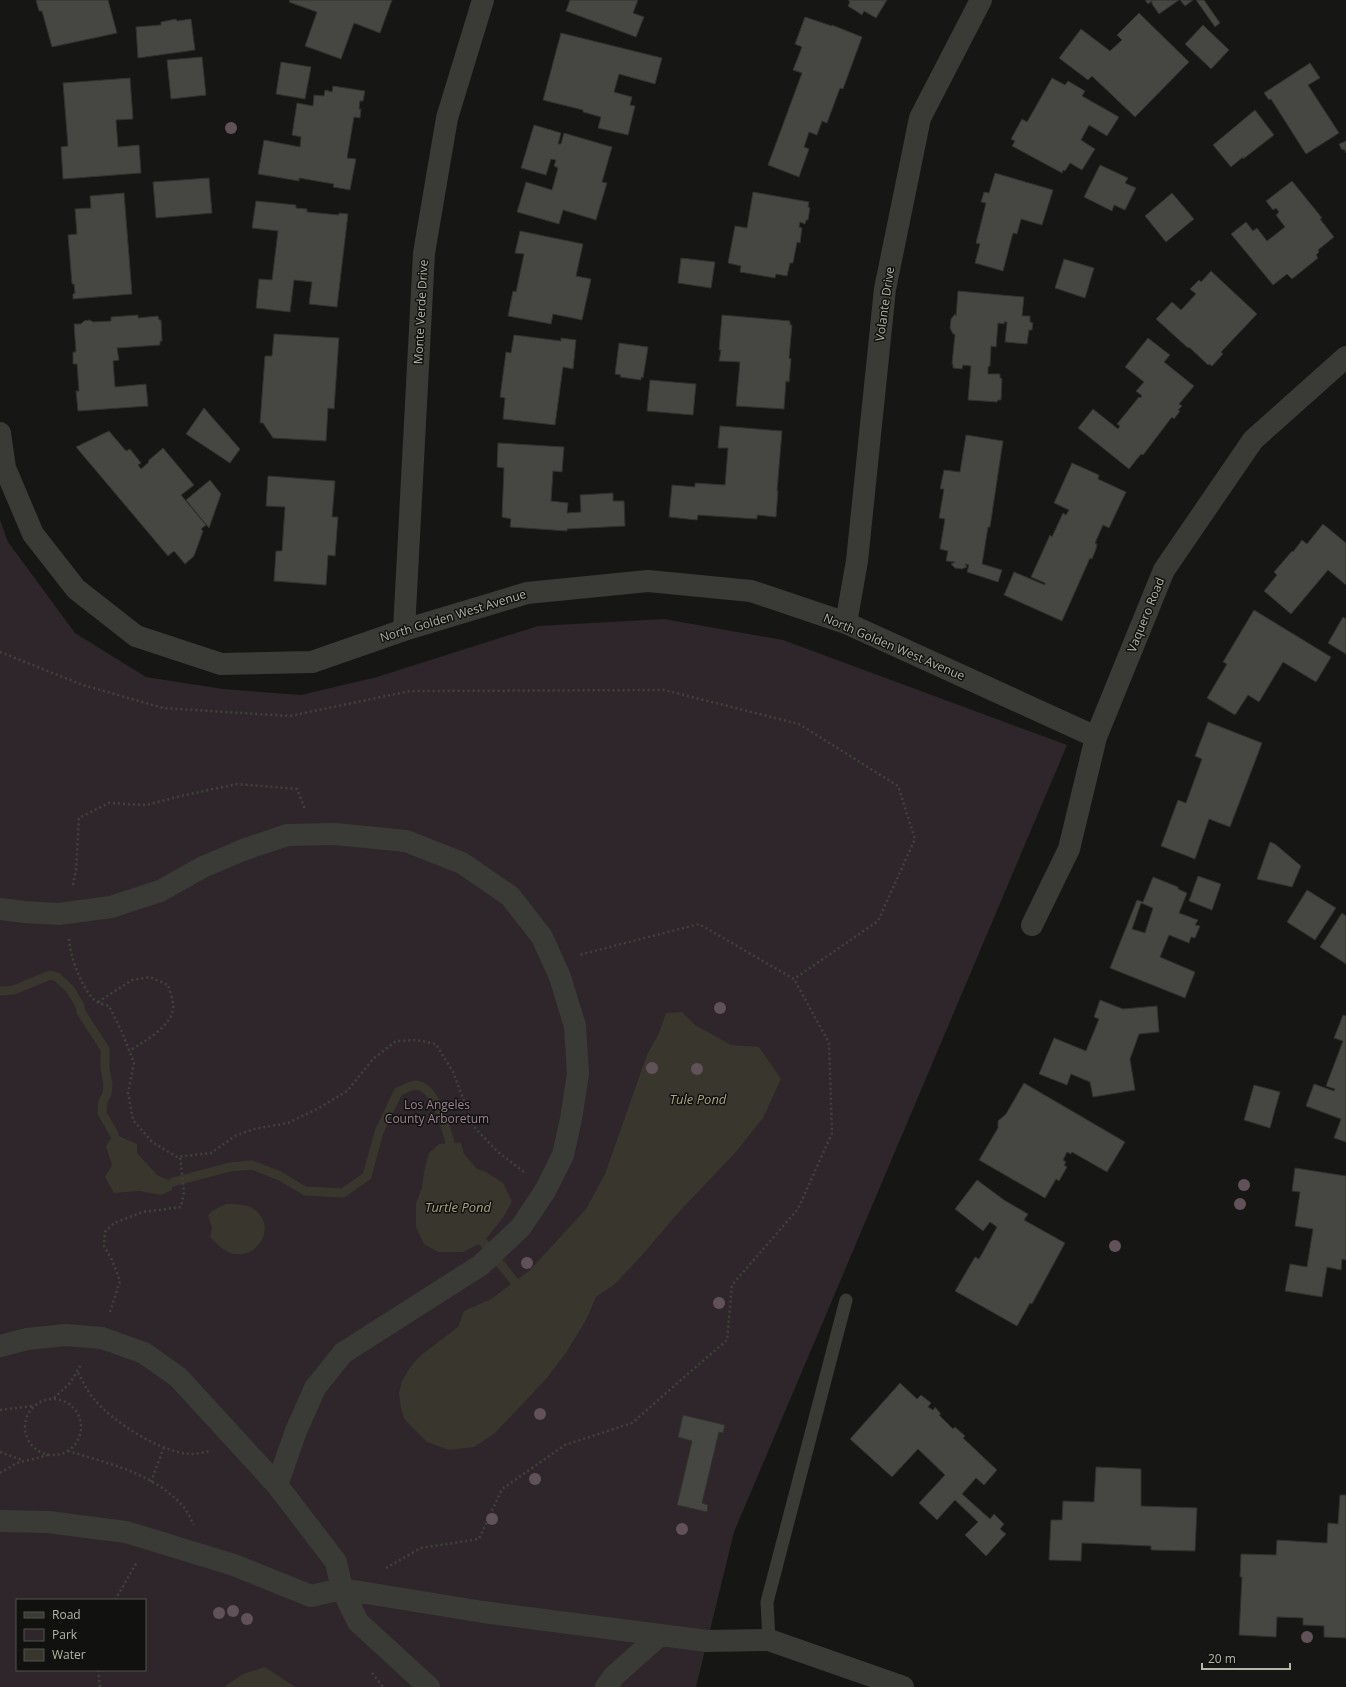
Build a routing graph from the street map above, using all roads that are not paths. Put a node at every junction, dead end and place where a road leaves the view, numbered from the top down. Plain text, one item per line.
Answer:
1 (483, 0) edge
2 (981, 0) edge
3 (1346, 357) edge
4 (0, 433) edge
5 (846, 623) junction
6 (404, 630) junction
7 (1096, 737) junction
8 (0, 909) edge
9 (1032, 925) dead end
10 (846, 1300) dead end
11 (0, 1346) edge
12 (278, 1485) junction
13 (0, 1521) edge
14 (342, 1589) junction
15 (660, 1635) junction
16 (769, 1640) junction
17 (429, 1687) edge
18 (606, 1687) edge
19 (903, 1687) edge

1 - 6 street, Monte Verde Drive
2 - 5 street, Volante Drive
3 - 7 street, Vaquero Road
4 - 6 street, North Golden West Avenue
5 - 6 street, North Golden West Avenue
5 - 7 street, North Golden West Avenue
7 - 9 street, Vaquero Road
8 - 12 street
10 - 16 lane
11 - 12 street
12 - 14 street
13 - 14 street
14 - 15 street
14 - 17 street
15 - 16 street
15 - 18 street
16 - 19 street

